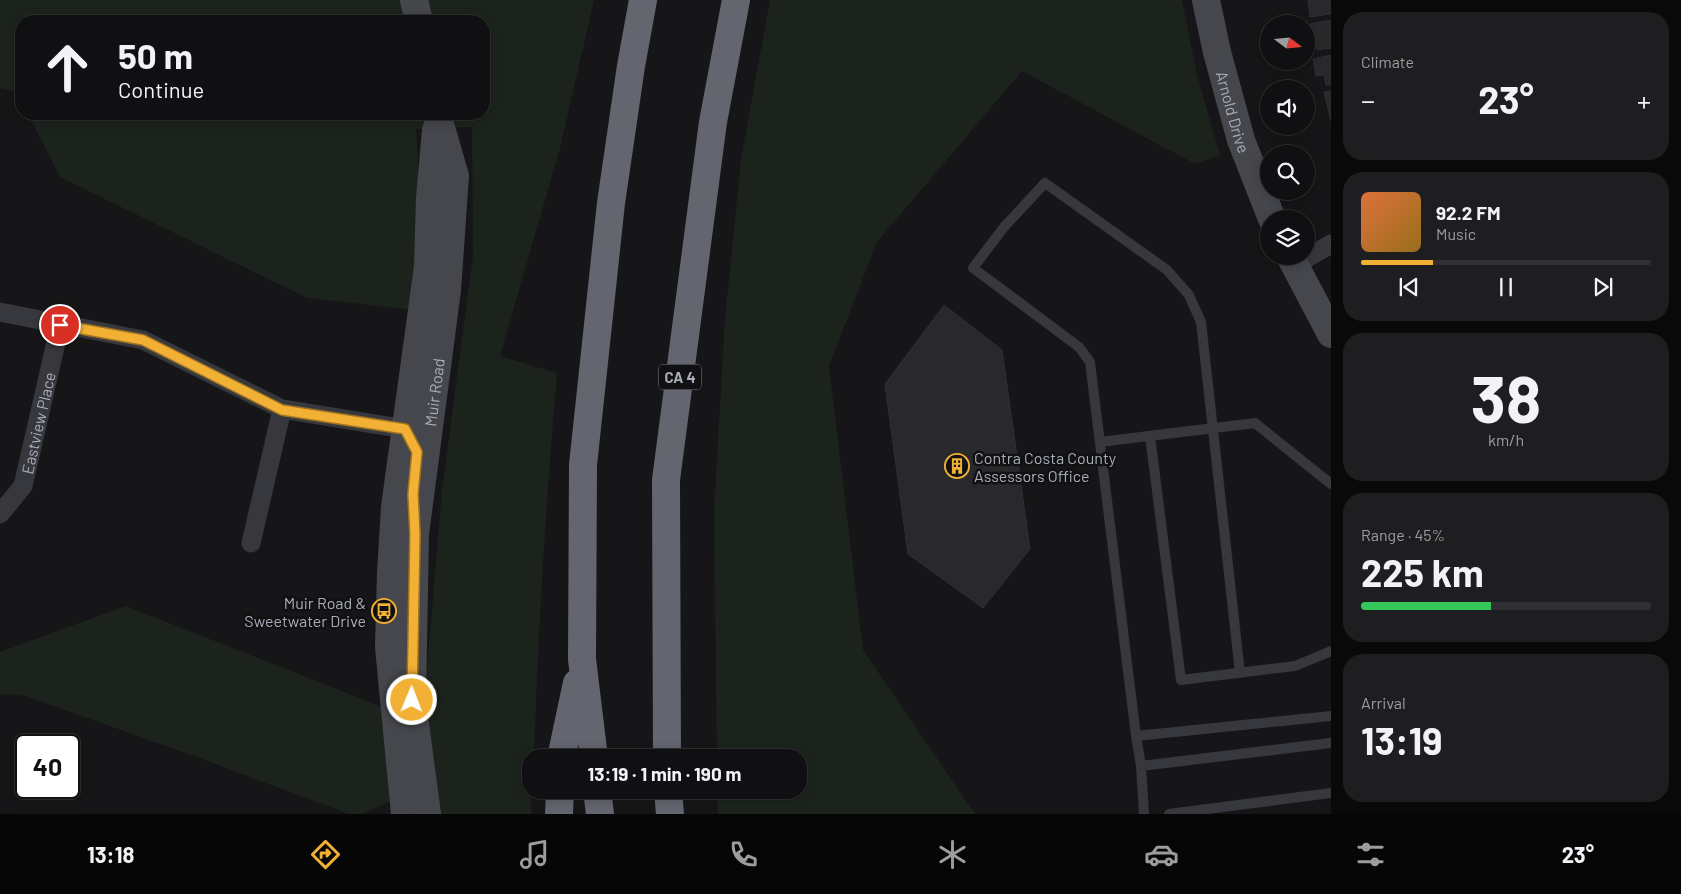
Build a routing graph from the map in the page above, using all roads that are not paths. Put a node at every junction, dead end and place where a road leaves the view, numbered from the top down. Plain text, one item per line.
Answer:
1 (414, 0) edge
2 (643, 0) edge
3 (736, 0) edge
4 (1206, 0) edge
5 (418, 15) edge
6 (437, 120) edge
7 (438, 120) edge
8 (1268, 210) edge
9 (1331, 244) edge
10 (1315, 251) edge
11 (1295, 265) edge
12 (448, 290) junction
13 (0, 312) edge
14 (60, 325) junction
15 (1331, 334) edge
16 (282, 410) junction
17 (1213, 428) junction
18 (405, 429) junction
19 (1150, 436) junction
20 (1100, 442) junction
21 (1331, 484) edge
22 (0, 514) edge
23 (415, 534) junction
24 (251, 543) dead end
25 (1331, 651) edge
26 (582, 659) junction
27 (1240, 673) junction
28 (1331, 716) edge
29 (1136, 736) junction
30 (1331, 743) edge
31 (564, 749) edge
32 (593, 749) edge
33 (667, 749) edge
34 (1141, 766) junction
35 (1331, 793) edge
36 (560, 799) edge
37 (598, 799) edge
38 (669, 799) edge
39 (405, 814) edge
40 (427, 814) edge
41 (559, 814) edge
42 (600, 814) edge
43 (670, 814) edge
44 (1144, 814) edge
45 (1169, 814) edge

1 - 5 street
2 - 26 highway
3 - 33 highway, CA 4
4 - 8 street, Arnold Drive
6 - 18 street, Muir Road
7 - 12 street, Muir Road
9 - 10 street
11 - 15 street
12 - 18 street
12 - 23 street, Muir Road
13 - 14 street
14 - 16 street
14 - 22 street, Eastview Place
16 - 18 street
16 - 24 street
17 - 19 lane
17 - 20 lane
17 - 21 lane
17 - 27 lane
18 - 23 street
18 - 39 street, Muir Road
19 - 20 lane
19 - 27 lane
20 - 29 lane
23 - 40 street, Muir Road
25 - 27 lane
26 - 31 highway
26 - 32 highway
28 - 29 lane
29 - 34 lane
30 - 34 lane
34 - 44 lane
35 - 45 lane
36 - 41 highway
37 - 42 highway
38 - 43 highway

